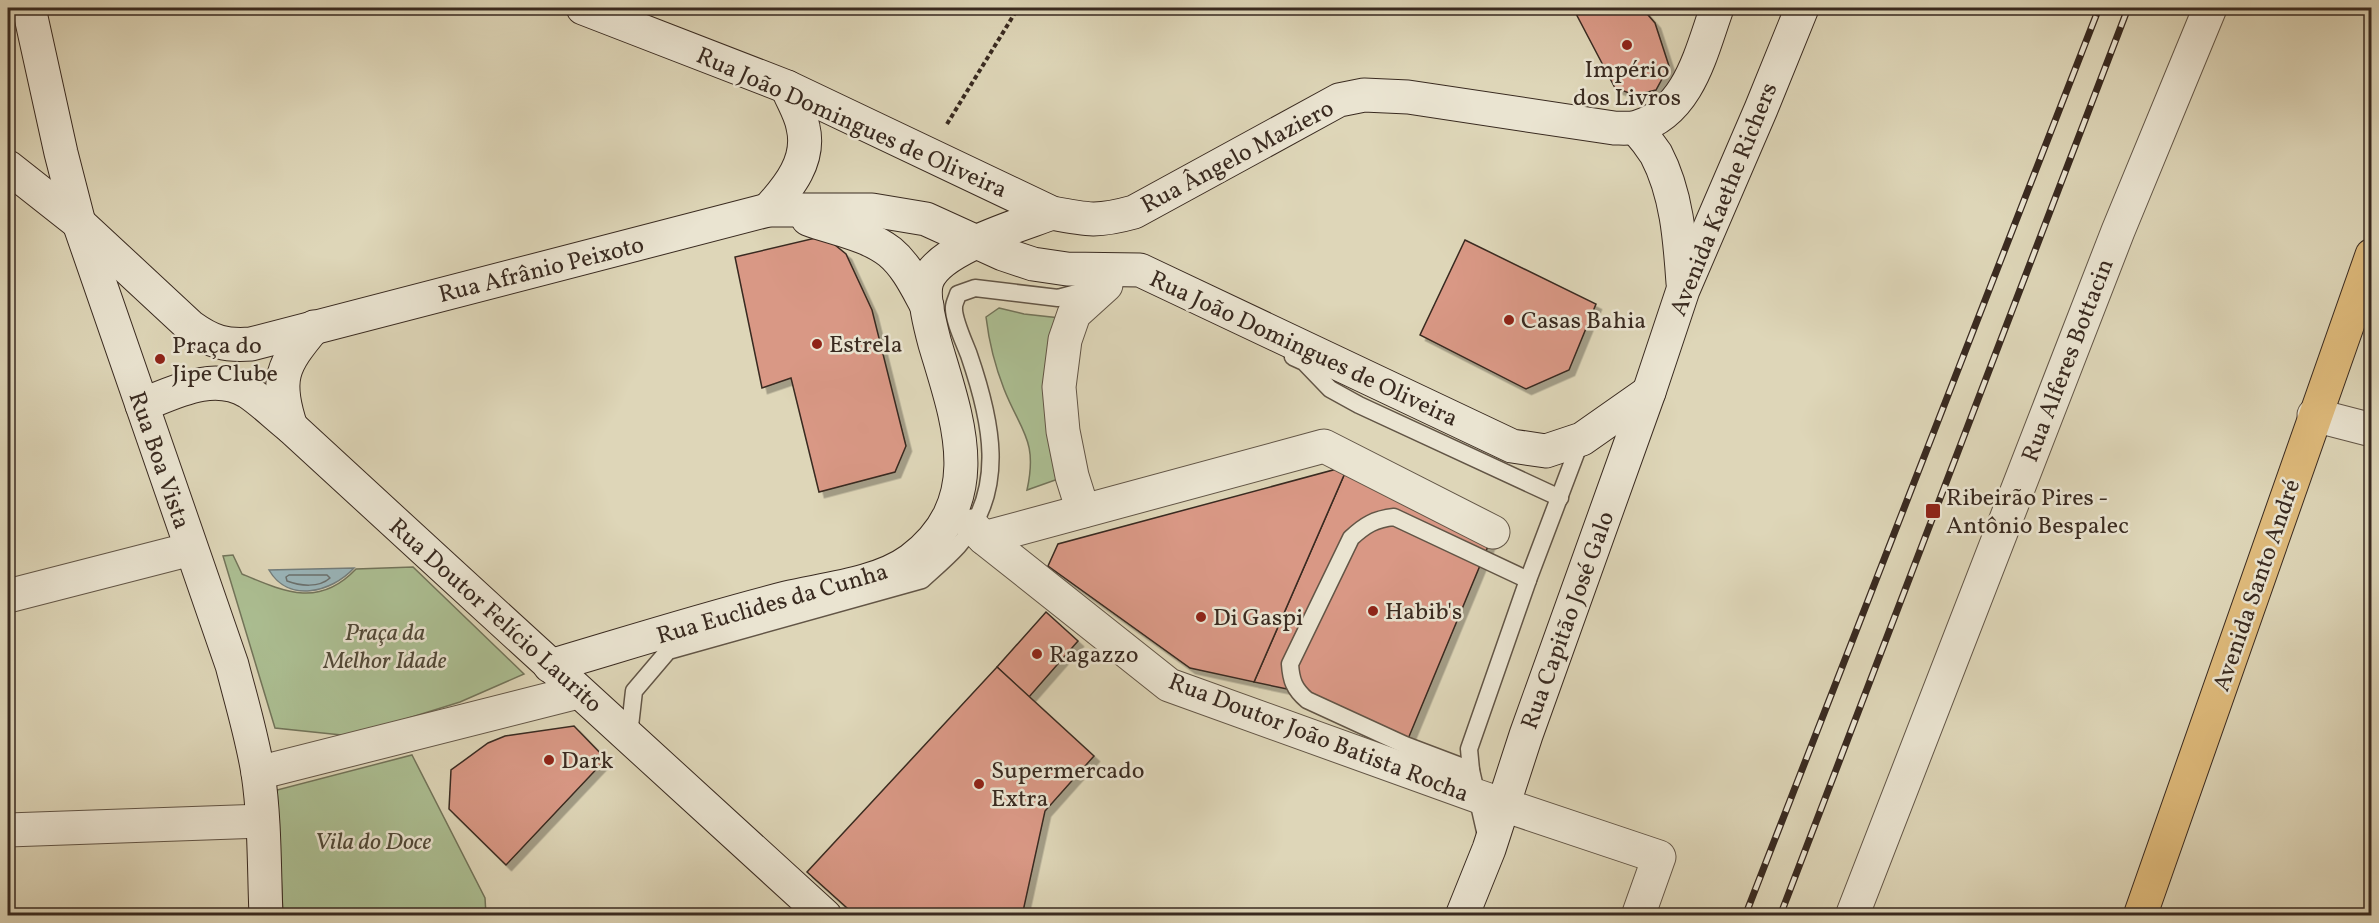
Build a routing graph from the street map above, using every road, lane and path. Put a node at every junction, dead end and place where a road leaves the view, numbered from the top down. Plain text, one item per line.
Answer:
1 (29, 8) edge
2 (583, 8) edge
3 (1018, 8) edge
4 (1717, 8) edge
5 (1802, 8) edge
6 (2210, 8) edge
7 (787, 87) junction
8 (946, 124) dead end
9 (1636, 128) junction
10 (8, 167) edge
11 (778, 210) junction
12 (1052, 213) junction
13 (79, 223) junction
14 (976, 242) junction
15 (2372, 255) edge
16 (1106, 285) junction
17 (1683, 290) junction
18 (927, 306) junction
19 (314, 327) junction
20 (1649, 392) junction
21 (142, 405) junction
22 (2314, 415) junction
23 (291, 427) junction
24 (2372, 430) edge
25 (1582, 439) junction
26 (1560, 498) junction
27 (1083, 511) junction
28 (978, 532) junction
29 (1493, 532) dead end
30 (191, 549) junction
31 (1528, 580) junction
32 (8, 596) edge
33 (550, 666) junction
34 (578, 692) junction
35 (629, 735) junction
36 (258, 773) junction
37 (1484, 790) junction
38 (262, 821) junction
39 (8, 830) edge
40 (266, 915) edge
41 (825, 915) edge
42 (1462, 915) edge
43 (1638, 915) edge
44 (1852, 915) edge
45 (2140, 915) edge

1 - 13 street, Rua Boa Vista
2 - 7 street, Rua João Domingues de Oliveira
3 - 8 path
4 - 9 street
5 - 17 street, Avenida Kaethe Richers
6 - 44 street, Rua Alferes Bottacin
7 - 11 street
7 - 12 street, Rua João Domingues de Oliveira
9 - 12 street, Rua Ângelo Maziero
9 - 17 street
10 - 13 street
11 - 14 street, Rua João Domingues de Oliveira
11 - 18 street
11 - 19 street, Rua Afrânio Peixoto
12 - 14 street, Rua Euclides da Cunha
13 - 19 street, Rua Afrânio Peixoto
13 - 21 street, Rua Boa Vista
14 - 18 street, Rua Euclides da Cunha
14 - 25 street, Rua João Domingues de Oliveira
15 - 22 highway, Avenida Santo André
16 - 26 lane
16 - 27 street
16 - 28 lane
17 - 20 street, Avenida Kaethe Richers
18 - 33 street, Rua Euclides da Cunha
19 - 23 street
20 - 25 street, Rua João Domingues de Oliveira
20 - 37 street, Rua Capitão José Galo
21 - 23 street, Rua Doutor Felício Laurito
21 - 30 street, Rua Boa Vista
22 - 24 street
22 - 45 highway, Avenida Santo André
23 - 33 street, Rua Doutor Felício Laurito
25 - 26 lane
26 - 31 lane
27 - 28 street
27 - 29 street
28 - 35 lane
28 - 37 street, Rua Doutor João Batista Rocha
30 - 32 street
30 - 36 street, Rua Boa Vista
31 - 37 lane
31 - 37 lane
33 - 34 street, Rua Doutor Felício Laurito
34 - 35 street, Rua Doutor Felício Laurito
34 - 36 street
35 - 41 street, Rua Doutor Felício Laurito
36 - 38 street, Rua Boa Vista
37 - 42 street, Rua Capitão José Galo
37 - 43 street, Rua Doutor João Batista Rocha
38 - 39 street
38 - 40 street, Rua Boa Vista

